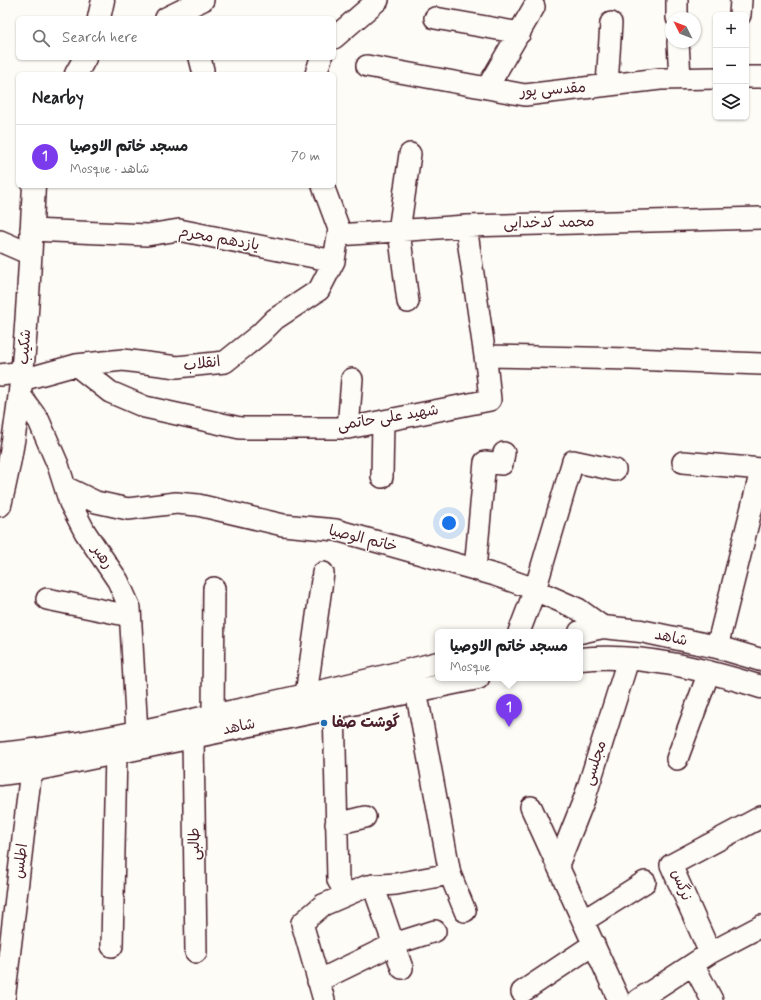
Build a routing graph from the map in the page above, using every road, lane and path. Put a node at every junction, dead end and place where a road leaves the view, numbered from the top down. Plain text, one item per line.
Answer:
1 (103, 0) edge
2 (378, 0) edge
3 (676, 0) edge
4 (741, 0) edge
5 (534, 7) dead end
6 (193, 8) edge
7 (677, 12) edge
8 (740, 12) edge
9 (99, 16) edge
10 (171, 16) edge
11 (435, 18) dead end
12 (611, 23) dead end
13 (520, 33) junction
14 (336, 36) edge
15 (678, 48) edge
16 (84, 60) edge
17 (320, 60) edge
18 (367, 66) dead end
19 (77, 72) edge
20 (317, 72) edge
21 (749, 77) edge
22 (761, 77) edge
23 (680, 78) junction
24 (713, 78) edge
25 (607, 85) junction
26 (488, 88) junction
27 (410, 154) dead end
28 (34, 188) edge
29 (324, 188) edge
30 (761, 218) edge
31 (466, 226) junction
32 (31, 230) junction
33 (399, 231) junction
34 (339, 232) junction
35 (0, 241) edge
36 (30, 254) junction
37 (334, 261) junction
38 (408, 302) dead end
39 (485, 356) junction
40 (761, 364) edge
41 (76, 365) junction
42 (0, 375) edge
43 (352, 379) dead end
44 (22, 382) junction
45 (383, 421) junction
46 (348, 428) junction
47 (504, 453) dead end
48 (683, 462) dead end
49 (615, 470) dead end
50 (761, 470) edge
51 (382, 477) dead end
52 (65, 487) junction
53 (0, 505) edge
54 (475, 570) junction
55 (323, 573) dead end
56 (214, 588) dead end
57 (535, 590) junction
58 (47, 600) dead end
59 (130, 616) junction
60 (603, 627) junction
61 (520, 629) edge
62 (583, 631) edge
63 (717, 647) junction
64 (583, 659) edge
65 (628, 660) junction
66 (761, 660) edge
67 (435, 663) edge
68 (709, 672) junction
69 (462, 681) edge
70 (761, 687) edge
71 (416, 690) junction
72 (306, 695) junction
73 (334, 706) junction
74 (213, 716) junction
75 (137, 733) junction
76 (193, 736) junction
77 (116, 752) junction
78 (0, 754) edge
79 (677, 759) dead end
80 (32, 770) junction
81 (0, 774) edge
82 (531, 807) dead end
83 (761, 817) edge
84 (365, 818) dead end
85 (336, 824) junction
86 (558, 865) junction
87 (450, 874) junction
88 (645, 882) dead end
89 (373, 885) junction
90 (346, 894) junction
91 (465, 911) dead end
92 (583, 921) junction
93 (761, 926) edge
94 (435, 931) dead end
95 (394, 944) junction
96 (594, 944) junction
97 (112, 946) dead end
98 (196, 952) dead end
99 (701, 958) junction
100 (402, 968) dead end
101 (321, 990) edge
102 (522, 992) dead end
103 (4, 1000) edge
104 (619, 1000) edge
105 (638, 1000) edge
106 (712, 1000) edge

1 - 9 main road
2 - 14 street
3 - 7 street
4 - 8 street
5 - 13 street
6 - 10 street
11 - 13 street
12 - 25 street
13 - 26 street
15 - 23 street
16 - 19 main road
17 - 20 street
18 - 26 street, مقدسی پور
21 - 22 street
23 - 24 street, مقدسی پور
23 - 25 street, مقدسی پور
25 - 26 street, مقدسی پور
27 - 33 street
28 - 32 main road, شکیب
29 - 34 street
30 - 31 street, محمد کدخدایی
31 - 33 street, محمد کدخدایی
31 - 39 street, شهید علی حاتمی
32 - 36 main road, شکیب
32 - 37 street, یازدهم محرم
33 - 34 street, محمد کدخدایی
33 - 38 street
34 - 37 street, انقلاب
35 - 36 street
36 - 44 main road, شکیب
37 - 41 street, انقلاب
39 - 40 street
39 - 45 street, شهید علی حاتمی
41 - 44 street, انقلاب
41 - 46 street, شهید علی حاتمی
42 - 44 street, انقلاب
43 - 46 street
44 - 52 street, رهبر
44 - 53 main road, شکیب
45 - 46 street, شهید علی حاتمی
45 - 51 street
47 - 54 street
48 - 50 street
49 - 57 street
50 - 63 street
52 - 54 street, خاتم الوصیا
52 - 59 street, رهبر
54 - 57 street, خاتم الوصیا
55 - 72 street
56 - 74 street
57 - 60 street, خاتم الوصیا
57 - 61 street
58 - 59 street
59 - 75 street, رهبر
60 - 62 main road, شاهد
60 - 63 main road, شاهد
63 - 66 main road, شاهد
64 - 65 main road, شاهد
65 - 68 main road, شاهد
65 - 86 street, مجلسی
67 - 72 main road, شاهد
68 - 70 main road, شاهد
68 - 79 street
69 - 71 main road, شاهد
71 - 73 main road, شاهد
71 - 87 street
72 - 74 main road, شاهد
73 - 76 main road, شاهد
73 - 85 street
74 - 75 main road, شاهد
75 - 78 main road, شاهد
76 - 77 main road, شاهد
76 - 98 street, طالبی
77 - 80 main road, شاهد
77 - 97 street
80 - 81 main road, شاهد
80 - 103 street, اطلس
82 - 86 street
83 - 99 street, نرگس
84 - 85 street
85 - 90 street
86 - 92 street
87 - 89 street
87 - 91 street
88 - 92 street
89 - 90 street
89 - 95 street
90 - 101 street
92 - 96 street
93 - 99 street
94 - 95 street
95 - 100 street
95 - 101 street
96 - 102 street
96 - 104 street
99 - 105 street
99 - 106 street

